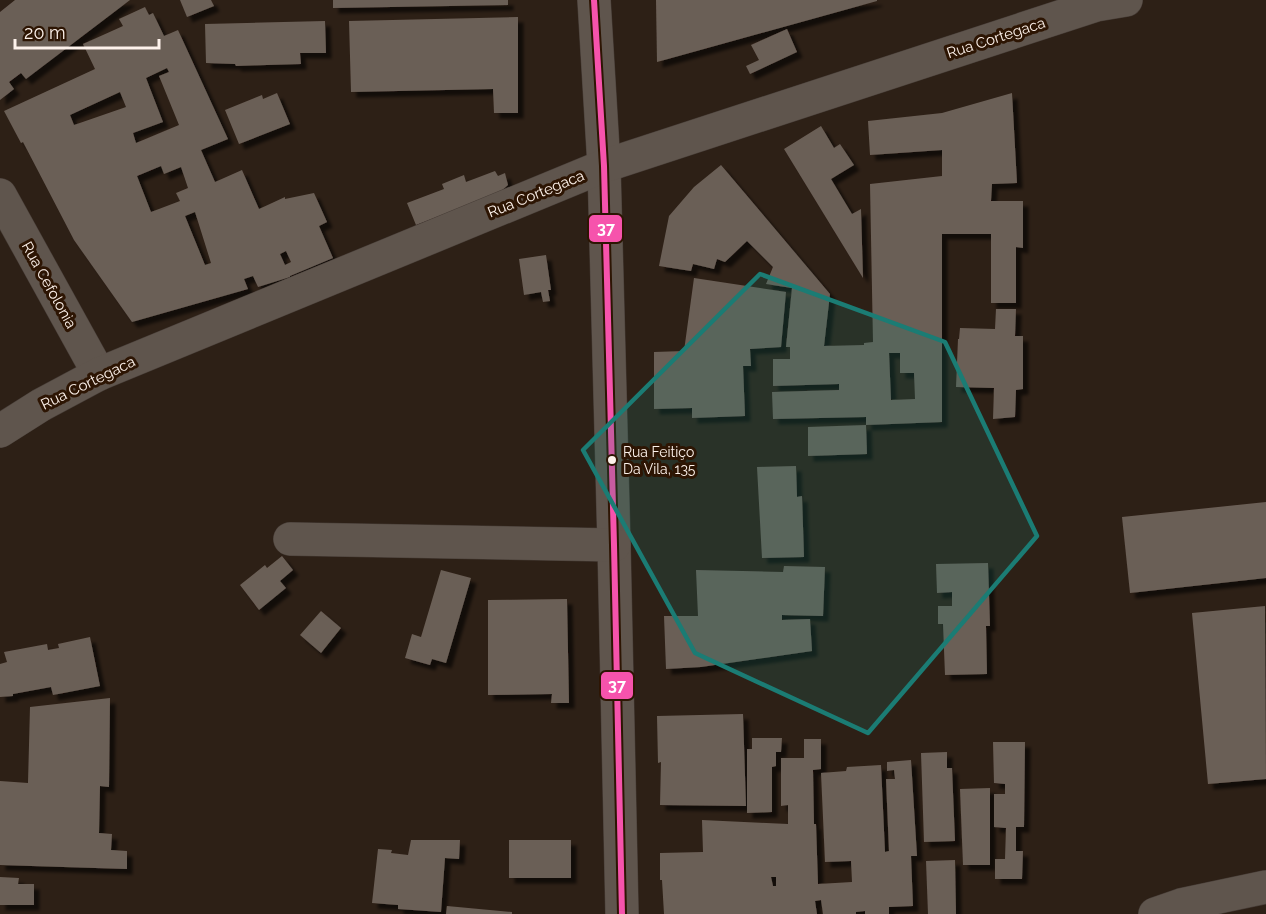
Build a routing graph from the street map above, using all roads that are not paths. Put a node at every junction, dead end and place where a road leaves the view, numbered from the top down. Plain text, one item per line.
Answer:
1 (594, 0) edge
2 (1126, 0) edge
3 (604, 166) junction
4 (0, 195) edge
5 (99, 374) junction
6 (0, 431) edge
7 (290, 539) dead end
8 (614, 544) junction
9 (1266, 887) edge
10 (622, 914) edge
11 (1155, 914) edge

1 - 3 street
2 - 3 street, Rua Cortegaca
3 - 5 street, Rua Cortegaca
3 - 8 street
4 - 5 street, Rua Cefolonia
5 - 6 street, Rua Cortegaca
7 - 8 street
8 - 10 street
9 - 11 street

